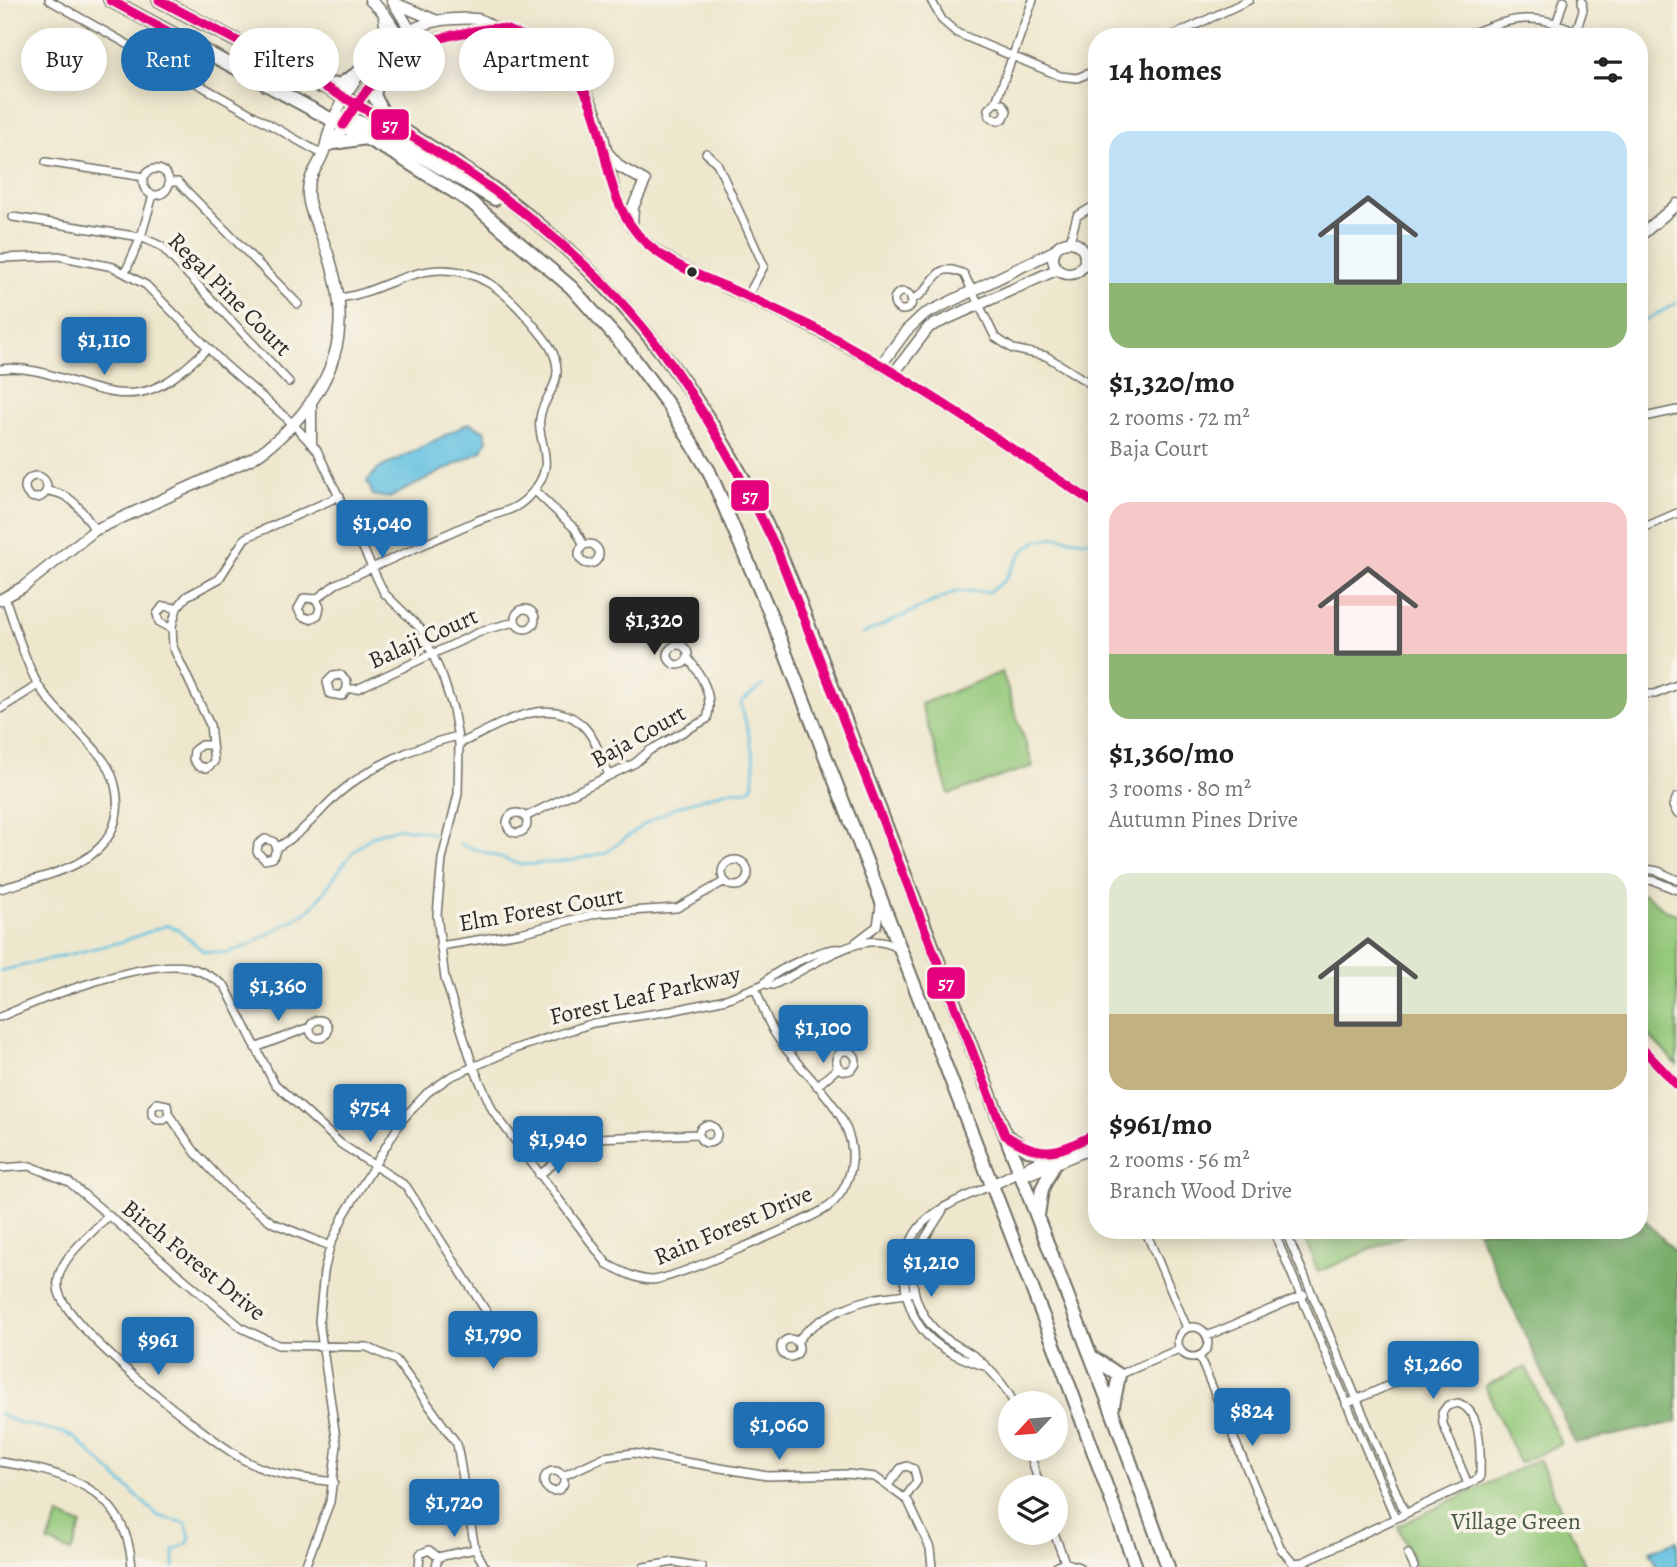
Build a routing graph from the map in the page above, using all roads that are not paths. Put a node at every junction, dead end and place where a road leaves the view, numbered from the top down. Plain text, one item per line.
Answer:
1 (49, 0) edge
2 (110, 0) edge
3 (159, 0) edge
4 (370, 0) edge
5 (931, 0) edge
6 (1033, 0) edge
7 (1248, 0) edge
8 (1564, 0) edge
9 (1582, 0) edge
10 (394, 1) edge
11 (384, 13) junction
12 (435, 20) junction
13 (1556, 24) junction
14 (493, 27) junction
15 (386, 28) edge
16 (394, 28) edge
17 (410, 28) edge
18 (414, 28) edge
19 (496, 28) edge
20 (1189, 28) edge
21 (1485, 28) edge
22 (1567, 28) edge
23 (1577, 28) edge
24 (445, 37) edge
25 (229, 38) edge
26 (1012, 55) junction
27 (1088, 73) edge
28 (328, 91) edge
29 (354, 91) edge
30 (361, 91) edge
31 (375, 91) edge
32 (584, 91) edge
33 (996, 102) dead end
34 (349, 103) junction
35 (341, 121) junction
36 (389, 124) junction
37 (366, 138) junction
38 (327, 148) junction
39 (603, 149) junction
40 (706, 153) dead end
41 (46, 162) dead end
42 (144, 177) junction
43 (169, 182) junction
44 (153, 195) junction
45 (1677, 204) edge
46 (1088, 209) edge
47 (13, 217) dead end
48 (529, 217) junction
49 (1648, 227) edge
50 (632, 229) junction
51 (141, 237) junction
52 (1070, 241) junction
53 (1054, 251) junction
54 (1085, 256) joint
55 (0, 258) edge
56 (1058, 269) junction
57 (125, 273) junction
58 (972, 291) junction
59 (747, 297) junction
60 (338, 298) junction
61 (911, 300) dead end
62 (298, 304) dead end
63 (977, 304) junction
64 (208, 348) junction
65 (881, 365) junction
66 (0, 369) edge
67 (894, 373) junction
68 (289, 382) dead end
69 (1088, 382) edge
70 (311, 400) junction
71 (1677, 410) edge
72 (1648, 416) edge
73 (292, 424) junction
74 (311, 442) junction
75 (534, 490) junction
76 (46, 491) dead end
77 (340, 496) junction
78 (1088, 499) edge
79 (1677, 513) edge
80 (1648, 526) edge
81 (95, 530) junction
82 (584, 545) dead end
83 (371, 568) junction
84 (2, 599) edge
85 (316, 600) dead end
86 (177, 608) junction
87 (515, 622) dead end
88 (172, 629) junction
89 (432, 653) junction
90 (688, 658) dead end
91 (38, 685) junction
92 (1677, 685) edge
93 (347, 690) dead end
94 (1648, 694) edge
95 (0, 709) edge
96 (459, 740) junction
97 (211, 745) dead end
98 (609, 775) junction
99 (1677, 797) edge
100 (1677, 813) edge
101 (525, 817) dead end
102 (277, 847) dead end
103 (1648, 869) edge
104 (1648, 880) edge
105 (1677, 880) edge
106 (725, 881) dead end
107 (0, 889) edge
108 (1677, 890) edge
109 (881, 901) junction
110 (856, 943) junction
111 (440, 946) junction
112 (901, 951) junction
113 (755, 988) junction
114 (0, 1017) edge
115 (310, 1027) dead end
116 (255, 1048) junction
117 (1648, 1054) edge
118 (473, 1066) junction
119 (839, 1067) dead end
120 (1677, 1085) edge
121 (817, 1086) junction
122 (169, 1115) dead end
123 (699, 1134) dead end
124 (1005, 1135) junction
125 (1088, 1138) edge
126 (1088, 1149) edge
127 (1052, 1159) junction
128 (374, 1163) junction
129 (0, 1168) edge
130 (1020, 1173) junction
131 (539, 1175) junction
132 (992, 1185) junction
133 (108, 1216) junction
134 (1038, 1219) junction
135 (1149, 1239) edge
136 (1277, 1239) edge
137 (1289, 1239) edge
138 (330, 1246) junction
139 (1311, 1292) junction
140 (910, 1293) junction
141 (1300, 1296) junction
142 (1187, 1328) junction
143 (1207, 1336) junction
144 (498, 1338) dead end
145 (797, 1342) dead end
146 (322, 1344) junction
147 (1179, 1349) junction
148 (1463, 1353) dead end
149 (1091, 1356) junction
150 (1199, 1356) junction
151 (1119, 1375) junction
152 (1008, 1391) edge
153 (1357, 1399) junction
154 (1346, 1404) junction
155 (1112, 1411) junction
156 (0, 1462) edge
157 (563, 1476) dead end
158 (334, 1482) junction
159 (1468, 1484) junction
160 (888, 1485) junction
161 (905, 1498) junction
162 (1405, 1513) junction
163 (1395, 1517) junction
164 (1059, 1545) edge
165 (475, 1549) junction
166 (1408, 1554) dead end
167 (438, 1557) junction
168 (1065, 1562) junction
169 (132, 1567) edge
170 (305, 1567) edge
171 (419, 1567) edge
172 (436, 1567) edge
173 (485, 1567) edge
174 (644, 1567) edge
175 (702, 1567) edge
176 (932, 1567) edge
177 (1056, 1567) edge
178 (1079, 1567) edge
179 (1136, 1567) edge
180 (1168, 1567) edge
181 (1414, 1567) edge

1 - 38 street
2 - 35 highway
3 - 25 highway
4 - 11 street
5 - 26 street
6 - 26 street
7 - 20 street
8 - 13 street
9 - 23 street
10 - 12 street
10 - 17 street
11 - 15 street
11 - 16 street
12 - 14 street
12 - 18 street
13 - 21 street
13 - 22 street
14 - 19 street
14 - 24 street
26 - 27 street
26 - 33 street
28 - 34 highway
29 - 34 street
30 - 34 street
31 - 36 highway
32 - 39 street
34 - 35 street
34 - 36 highway
35 - 37 highway
35 - 38 street
35 - 48 highway
36 - 48 highway
37 - 38 highway
37 - 109 highway
38 - 60 street
39 - 50 street
39 - 50 street
40 - 59 street
41 - 42 street
42 - 43 street
42 - 44 street
43 - 44 street
43 - 62 street
44 - 51 street, Regal Pine Court
45 - 49 street
46 - 52 street
47 - 51 street
48 - 124 highway
50 - 59 street
51 - 57 street, Regal Pine Court
51 - 68 street, Regal Pine Court
52 - 53 street
52 - 54 street
53 - 56 street
53 - 58 street
54 - 56 street
55 - 57 street
56 - 63 street
57 - 64 street
58 - 61 street
58 - 63 street
58 - 65 street
59 - 65 street
60 - 70 street
60 - 75 street
63 - 67 street
63 - 69 street
64 - 66 street
64 - 73 street
65 - 67 street
67 - 78 street
70 - 73 street
70 - 74 street
71 - 72 street
73 - 74 street
73 - 81 street
74 - 77 street
75 - 82 street
75 - 83 street
76 - 81 street
77 - 83 street
77 - 86 street
79 - 80 street
81 - 84 street
83 - 85 street
83 - 89 street
84 - 91 street
86 - 88 street
86 - 88 street
87 - 89 street, Balaji Court
88 - 97 street
89 - 93 street, Balaji Court
89 - 96 street
90 - 98 street, Baja Court
91 - 95 street
91 - 107 street
92 - 94 street
96 - 98 street
96 - 102 street
96 - 111 street
98 - 101 street, Baja Court
99 - 100 street
103 - 105 street
104 - 108 street
106 - 111 street, Elm Forest Court
109 - 110 street, Forest Leaf Parkway
109 - 112 highway
110 - 112 street, Forest Leaf Parkway
110 - 113 street, Forest Leaf Parkway
111 - 118 street
112 - 132 highway
113 - 118 street, Forest Leaf Parkway
113 - 121 street, Rain Forest Drive
114 - 116 street
115 - 116 street
116 - 128 street
117 - 120 street
118 - 128 street, Forest Leaf Parkway
118 - 131 street
119 - 121 street
121 - 131 street, Rain Forest Drive
122 - 138 street
123 - 131 street
124 - 127 highway
124 - 130 highway
125 - 127 street
126 - 127 street
127 - 130 street
127 - 134 highway
128 - 138 street, Forest Leaf Parkway
128 - 144 street
129 - 133 street, Birch Forest Drive
130 - 132 street
130 - 134 highway
132 - 140 street
132 - 179 highway
133 - 146 street, Birch Forest Drive
133 - 158 street
134 - 149 highway
135 - 142 street
136 - 141 street
137 - 139 street
138 - 146 street, Forest Leaf Parkway
139 - 141 street
139 - 153 street
140 - 145 street
140 - 152 street
141 - 143 street
141 - 154 street
142 - 143 street
142 - 147 street
143 - 150 street
146 - 158 street, Forest Leaf Parkway
146 - 165 street, Birch Forest Drive
147 - 150 street
147 - 151 street
148 - 153 street
149 - 151 highway
149 - 155 highway
150 - 163 street
151 - 155 highway
153 - 154 street
153 - 162 street
154 - 163 street
155 - 180 highway
156 - 169 street
157 - 160 street
158 - 170 street, Forest Leaf Parkway
159 - 159 street
159 - 162 street
160 - 161 street
160 - 161 street
161 - 176 street
162 - 163 street
164 - 168 street
165 - 167 street
165 - 173 street, Birch Forest Drive
166 - 181 street
167 - 171 street
167 - 172 street
168 - 177 street
168 - 178 street
174 - 175 street

